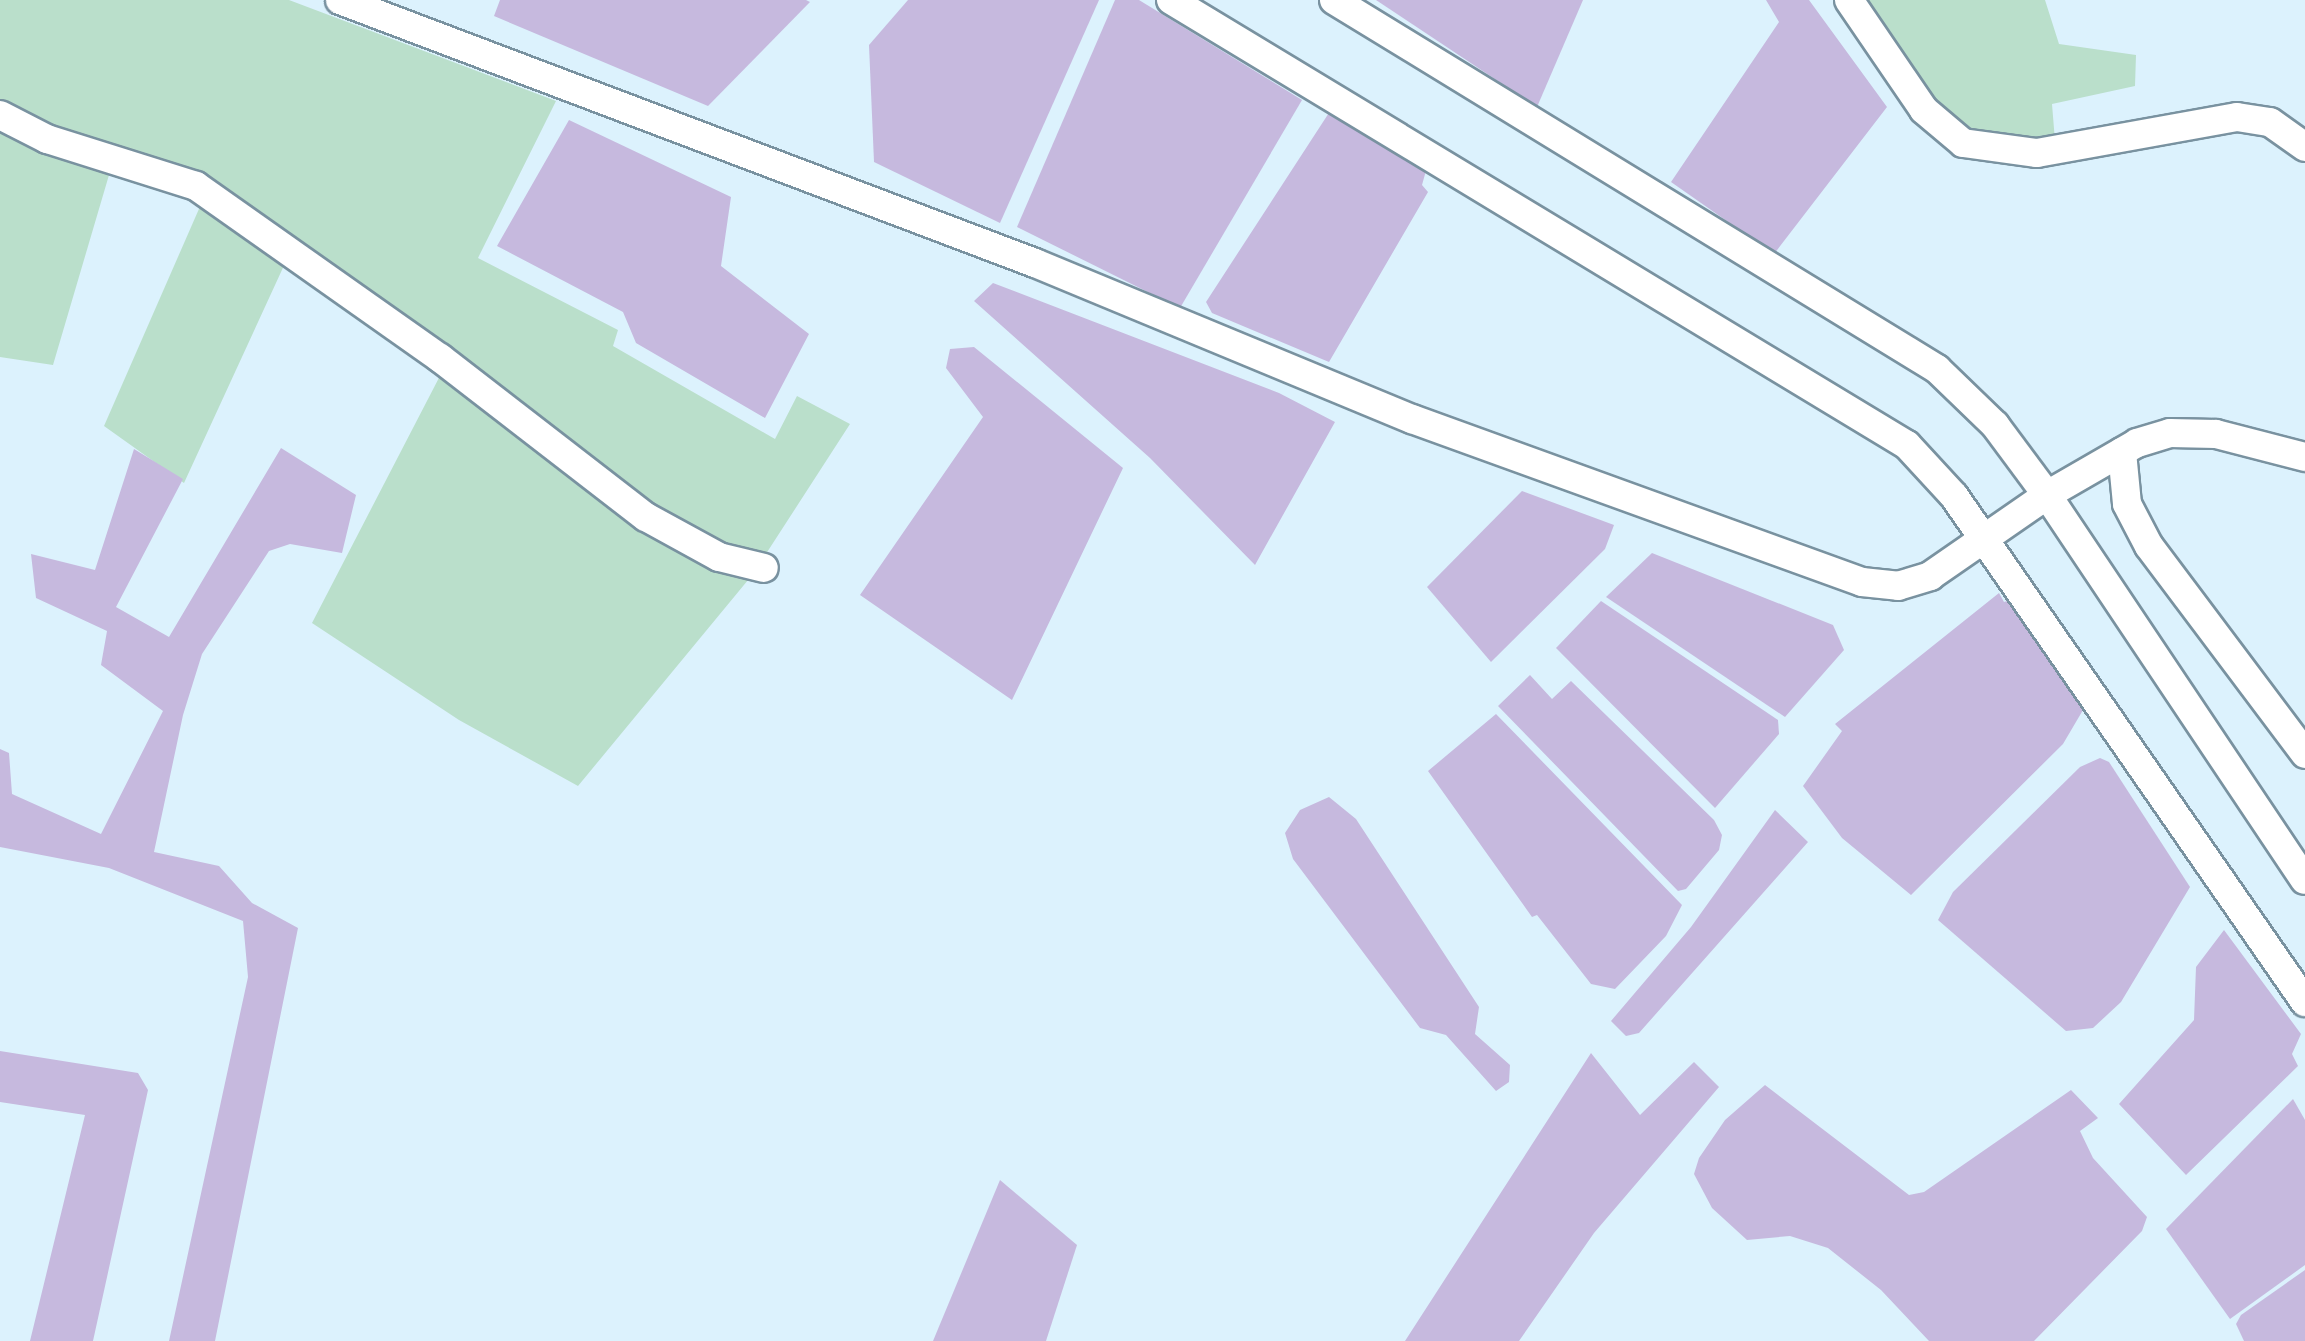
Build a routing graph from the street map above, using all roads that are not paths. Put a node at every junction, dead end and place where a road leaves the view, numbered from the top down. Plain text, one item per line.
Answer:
1 (340, 0) edge
2 (1171, 0) edge
3 (1334, 0) edge
4 (1849, 0) edge
5 (0, 115) edge
6 (2305, 147) edge
7 (2122, 452) junction
8 (2305, 457) edge
9 (2042, 498) junction
10 (1991, 532) junction
11 (764, 568) dead end
12 (2305, 754) edge
13 (2305, 880) edge
14 (2305, 1002) edge

1 - 10 street
2 - 10 street
3 - 9 street
4 - 6 street
5 - 11 street
7 - 8 street
7 - 9 street
7 - 12 street
9 - 10 street
9 - 13 street
10 - 14 street

